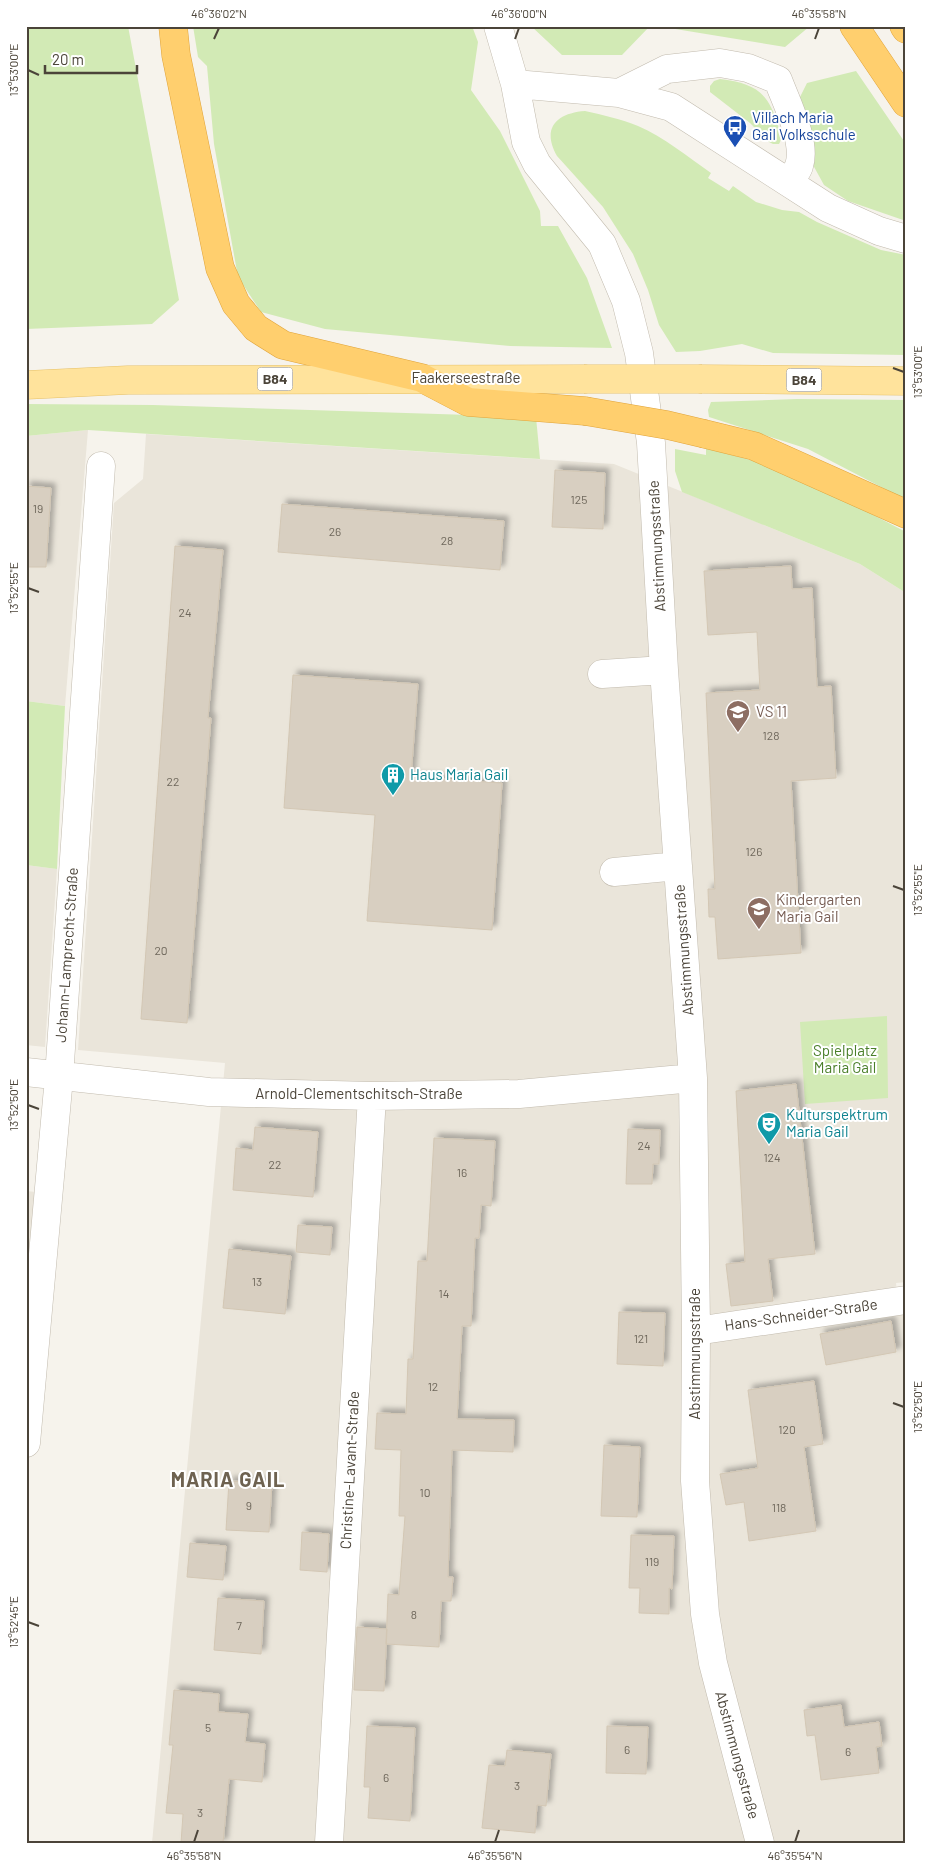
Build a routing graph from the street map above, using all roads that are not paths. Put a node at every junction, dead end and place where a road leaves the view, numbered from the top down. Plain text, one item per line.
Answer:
1 (172, 26) edge
2 (498, 26) edge
3 (854, 26) edge
4 (515, 84) junction
5 (619, 93) junction
6 (906, 103) edge
7 (788, 182) junction
8 (906, 239) edge
9 (422, 378) junction
10 (906, 381) edge
11 (26, 385) edge
12 (101, 466) dead end
13 (906, 514) edge
14 (664, 670) junction
15 (602, 674) dead end
16 (678, 866) junction
17 (614, 872) dead end
18 (26, 1072) edge
19 (59, 1077) junction
20 (693, 1078) junction
21 (372, 1096) junction
22 (906, 1300) edge
23 (696, 1331) junction
24 (26, 1443) edge
25 (329, 1843) edge
26 (760, 1843) edge

1 - 9 highway
2 - 4 street, Abstimmungsstraße
3 - 6 highway
4 - 5 street
4 - 14 street, Abstimmungsstraße
5 - 7 street
5 - 7 street
7 - 8 street
9 - 10 main road, Faakerseestraße / B84, bridge
9 - 11 main road, Faakerseestraße / B84
9 - 13 highway, bridge
12 - 19 street, Johann-Lamprecht-Straße
14 - 15 street
14 - 16 street, Abstimmungsstraße
16 - 17 street
16 - 20 street, Abstimmungsstraße
18 - 19 street, Arnold-Clementschitsch-Straße
19 - 21 street, Arnold-Clementschitsch-Straße
19 - 24 street, Johann-Lamprecht-Straße
20 - 21 street, Arnold-Clementschitsch-Straße
20 - 23 street, Abstimmungsstraße
21 - 25 street, Christine-Lavant-Straße
22 - 23 street, Hans-Schneider-Straße
23 - 26 street, Abstimmungsstraße

